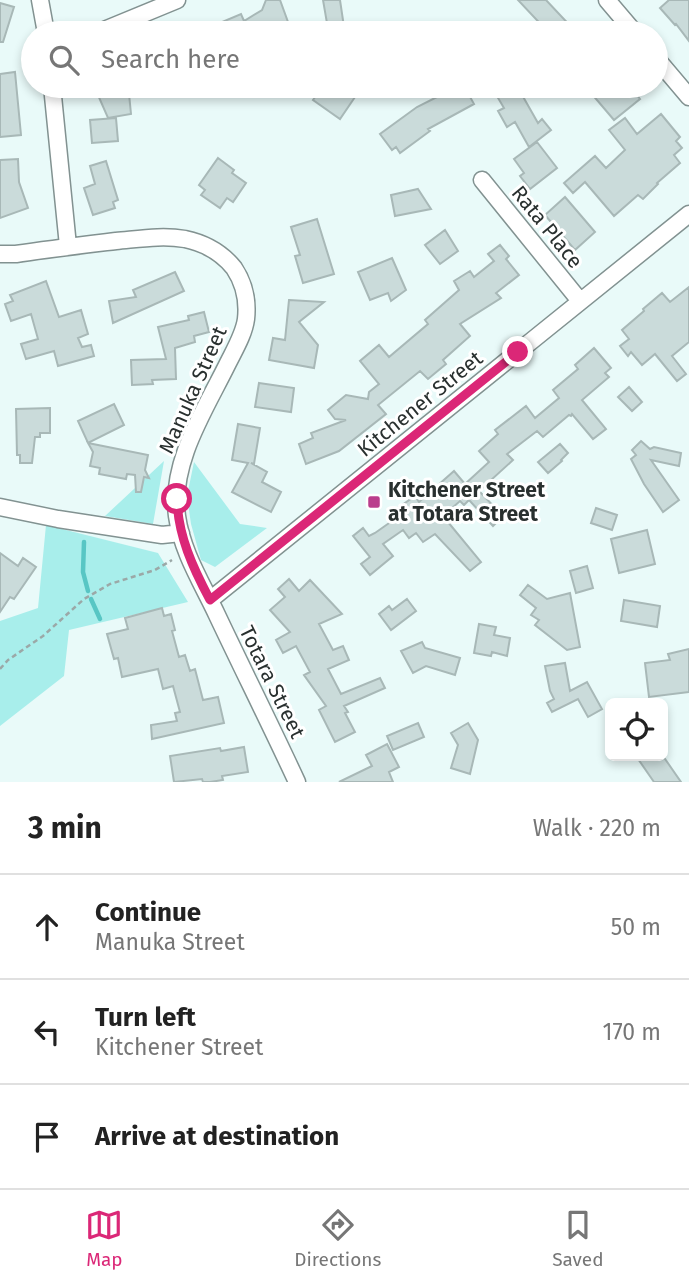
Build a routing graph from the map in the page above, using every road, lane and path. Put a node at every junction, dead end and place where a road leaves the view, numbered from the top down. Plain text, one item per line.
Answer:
1 (40, 0) edge
2 (177, 0) edge
3 (607, 0) edge
4 (44, 21) edge
5 (126, 21) edge
6 (625, 21) edge
7 (668, 72) edge
8 (689, 97) edge
9 (53, 98) edge
10 (482, 180) dead end
11 (689, 214) edge
12 (68, 246) junction
13 (0, 254) edge
14 (580, 301) junction
15 (0, 507) edge
16 (181, 533) junction
17 (187, 552) junction
18 (210, 600) junction
19 (0, 669) edge
20 (297, 782) edge

1 - 4 street
2 - 5 street
3 - 6 street
7 - 8 street
9 - 12 street
10 - 14 street, Rata Place
11 - 14 street, Kitchener Street
12 - 13 street, Manuka Street
12 - 16 street, Manuka Street
14 - 18 street, Kitchener Street
15 - 16 street
16 - 17 street, Manuka Street
17 - 18 street, Manuka Street
17 - 19 path
18 - 20 street, Totara Street

